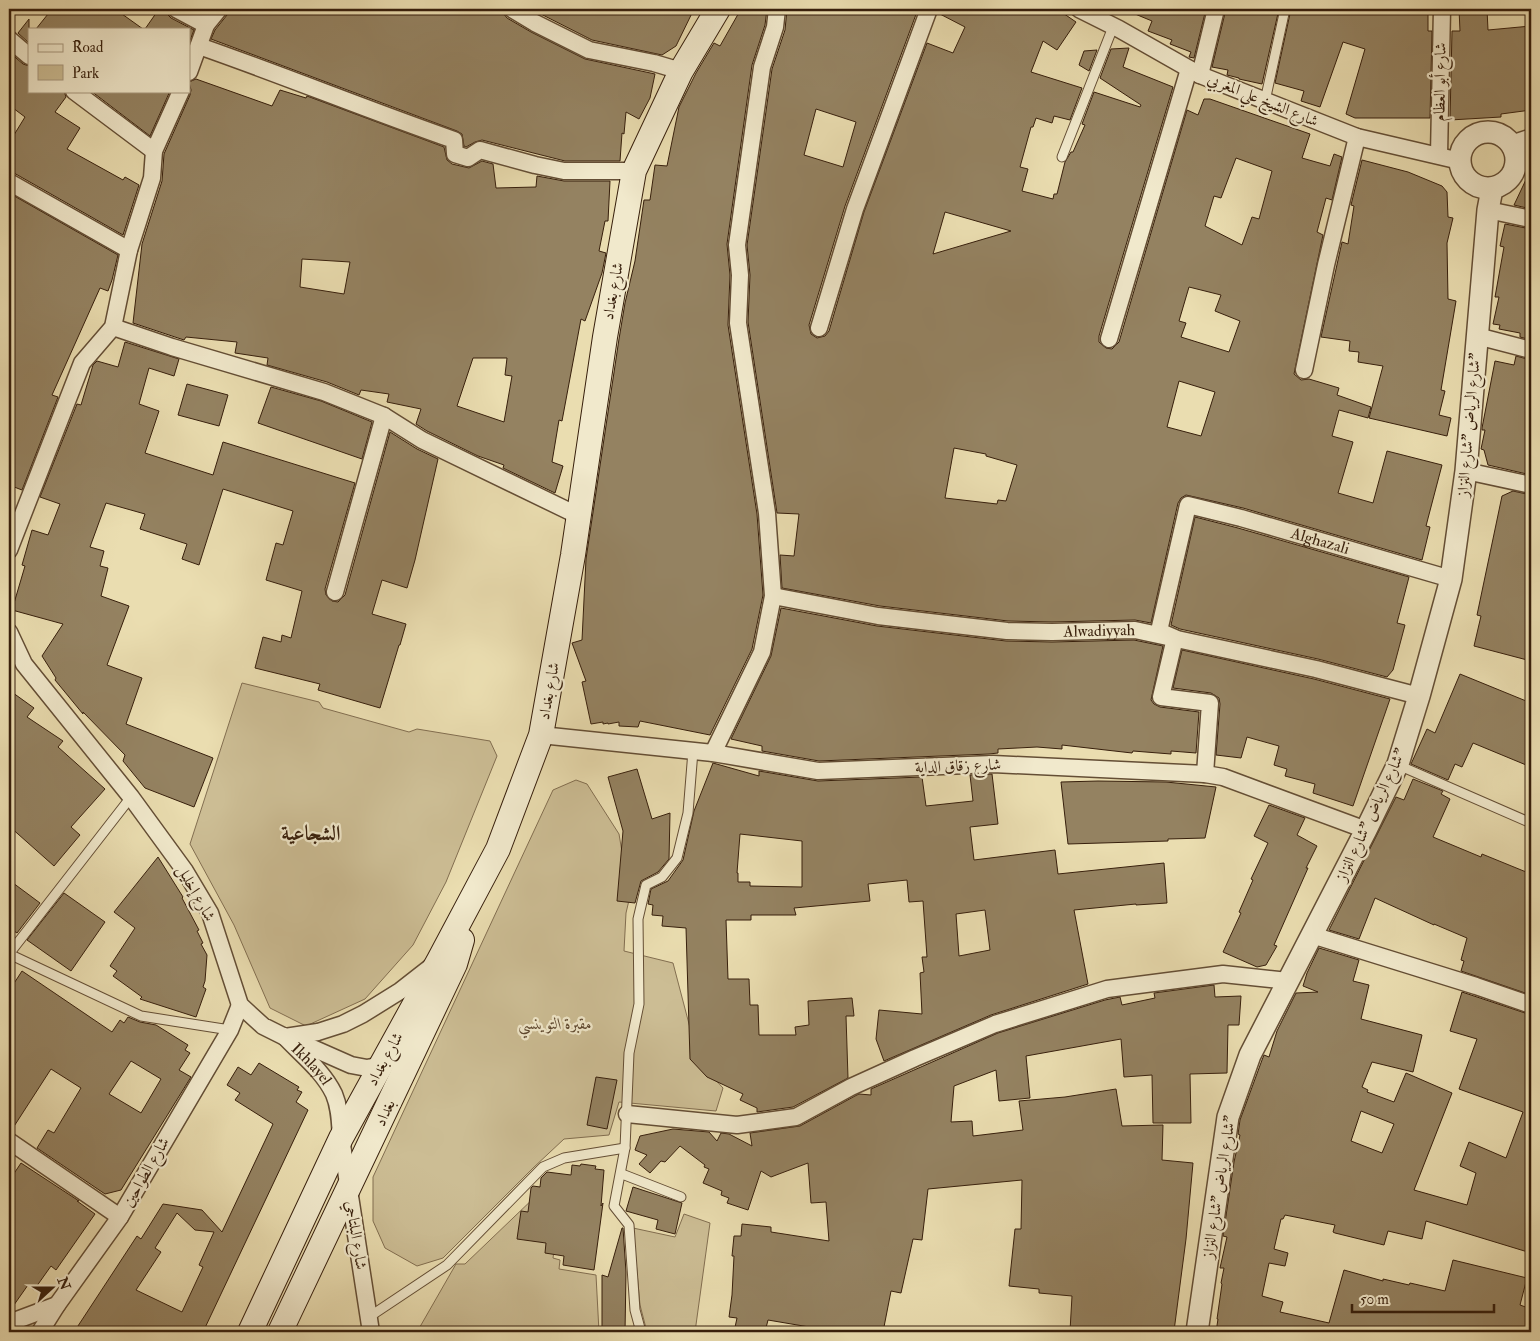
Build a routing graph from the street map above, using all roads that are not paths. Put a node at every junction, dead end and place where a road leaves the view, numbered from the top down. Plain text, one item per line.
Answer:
1 (176, 9) edge
2 (219, 9) edge
3 (512, 9) edge
4 (718, 9) edge
5 (777, 9) edge
6 (929, 9) edge
7 (1079, 9) edge
8 (1216, 9) edge
9 (1285, 9) edge
10 (1442, 9) edge
11 (206, 25) junction
12 (1113, 27) junction
13 (9, 39) edge
14 (199, 46) junction
15 (28, 55) edge
16 (190, 69) edge
17 (681, 70) junction
18 (1194, 72) junction
19 (75, 92) edge
20 (181, 92) edge
21 (1265, 101) junction
22 (1357, 137) junction
23 (1522, 143) edge
24 (154, 151) junction
25 (1439, 155) junction
26 (1062, 157) dead end
27 (1460, 161) junction
28 (634, 171) junction
29 (9, 182) edge
30 (1492, 189) junction
31 (1488, 210) junction
32 (1531, 219) edge
33 (129, 250) junction
34 (112, 326) junction
35 (819, 328) dead end
36 (1477, 336) junction
37 (1109, 339) dead end
38 (1531, 350) edge
39 (1304, 370) dead end
40 (384, 416) junction
41 (1466, 471) junction
42 (1531, 485) edge
43 (578, 516) junction
44 (9, 550) edge
45 (1451, 579) junction
46 (335, 592) dead end
47 (773, 596) junction
48 (9, 632) edge
49 (1175, 638) junction
50 (1420, 696) junction
51 (541, 735) junction
52 (693, 751) junction
53 (713, 753) junction
54 (1398, 764) junction
55 (1205, 774) junction
56 (131, 797) junction
57 (1531, 823) edge
58 (1366, 830) junction
59 (477, 888) junction
60 (1312, 935) junction
61 (9, 954) edge
62 (439, 960) junction
63 (1288, 981) junction
64 (240, 1004) junction
65 (1531, 1005) edge
66 (230, 1030) junction
67 (285, 1037) junction
68 (382, 1065) junction
69 (627, 1114) junction
70 (341, 1138) junction
71 (9, 1141) edge
72 (625, 1148) junction
73 (622, 1174) junction
74 (349, 1188) junction
75 (681, 1197) dead end
76 (120, 1217) junction
77 (56, 1305) junction
78 (9, 1323) edge
79 (370, 1325) edge
80 (40, 1332) edge
81 (250, 1332) edge
82 (280, 1332) edge
83 (641, 1332) edge
84 (1197, 1332) edge

1 - 11 street
2 - 11 street
3 - 17 street
4 - 17 main road, شارع بغداد
5 - 47 street
6 - 35 street
7 - 12 street, شارع الشيخ علي المغربي
8 - 18 street
9 - 21 lane
10 - 25 street, شارع أبو العظام
11 - 14 street
12 - 18 street, شارع الشيخ علي المغربي
12 - 26 lane
13 - 15 street
14 - 16 street
14 - 28 street
17 - 28 main road, شارع بغداد
18 - 21 street, شارع الشيخ علي المغربي
18 - 37 street
19 - 24 street
20 - 24 street
21 - 22 street, شارع الشيخ علي المغربي
22 - 25 street, شارع الشيخ علي المغربي
22 - 39 street
23 - 27 street
23 - 30 street
24 - 33 street
25 - 27 street, شارع الشيخ علي المغربي
27 - 30 street
28 - 43 main road, شارع بغداد
29 - 33 street
30 - 31 street, شارع الرياض "شارع النزاز"
31 - 32 street
31 - 36 street, شارع الرياض "شارع النزاز"
33 - 34 street
34 - 40 street
34 - 44 street
36 - 38 street
36 - 41 street, شارع الرياض "شارع النزاز"
40 - 43 street
40 - 46 street
41 - 42 street
41 - 45 street, شارع الرياض "شارع النزاز"
43 - 51 main road, شارع بغداد
45 - 49 street, Alghazali
45 - 50 street, شارع الرياض "شارع النزاز"
47 - 49 street, Alwadiyyah
47 - 53 street
48 - 56 street, شارع إخليل
49 - 50 street, Alwadiyyah
49 - 55 street
50 - 54 street, شارع الرياض "شارع النزاز"
51 - 52 street, شارع زقاق الداية
51 - 59 main road, شارع بغداد
52 - 53 street, شارع زقاق الداية
52 - 69 lane
53 - 55 street, شارع زقاق الداية
54 - 57 lane
54 - 58 street, شارع الرياض "شارع النزاز"
55 - 58 street, شارع زقاق الداية
56 - 61 lane
56 - 64 street, شارع إخليل
58 - 60 street, شارع الرياض "شارع النزاز"
59 - 62 main road, شارع بغداد
59 - 74 main road, بغداد
60 - 63 street, شارع الرياض "شارع النزاز"
60 - 65 street
61 - 66 lane
62 - 67 street
62 - 68 main road, شارع بغداد
63 - 69 street
63 - 84 street, شارع الرياض "شارع النزاز"
64 - 66 street, شارع الطواحين
64 - 67 street, شارع إخليل
66 - 76 street, شارع الطواحين
67 - 68 street, Ikhlayel
67 - 70 street, Ikhlayel
68 - 70 main road, شارع بغداد
69 - 72 lane
70 - 74 street, شارع البلتاجي
70 - 81 main road, شارع بغداد
71 - 76 street
72 - 73 lane
72 - 79 lane
73 - 75 lane
73 - 83 lane
74 - 79 street, شارع البلتاجي
74 - 82 main road, بغداد
76 - 77 street, شارع الطواحين
77 - 78 street
77 - 80 street, شارع الطواحين

